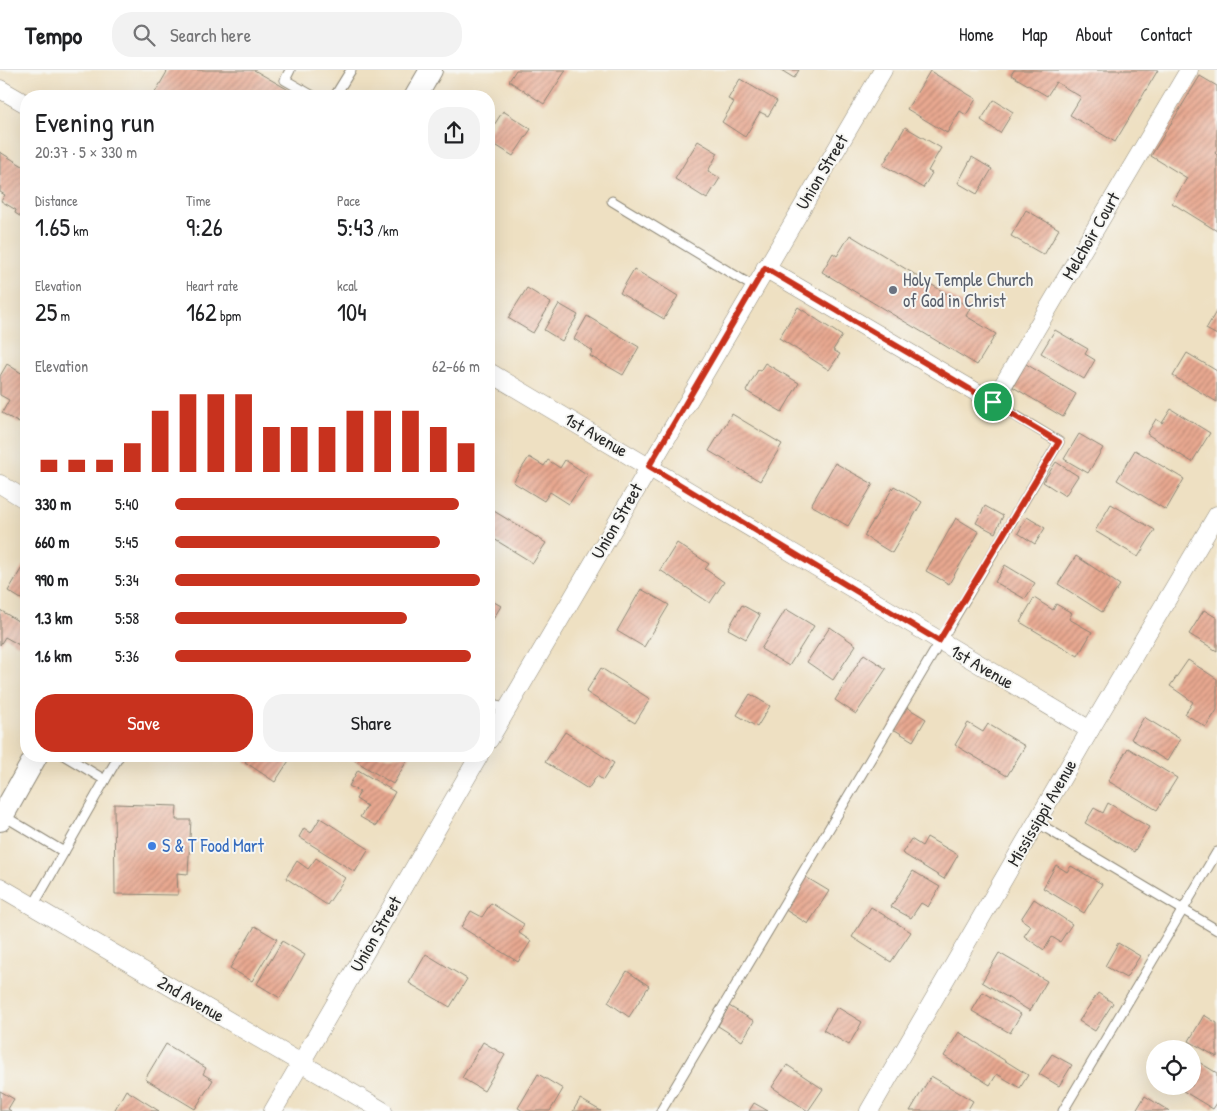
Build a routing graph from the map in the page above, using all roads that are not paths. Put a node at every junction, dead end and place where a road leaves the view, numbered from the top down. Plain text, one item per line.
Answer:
1 (290, 70) edge
2 (351, 70) edge
3 (431, 70) edge
4 (882, 70) edge
5 (1189, 70) edge
6 (0, 89) edge
7 (302, 90) edge
8 (339, 90) edge
9 (419, 90) edge
10 (20, 101) edge
11 (612, 201) dead end
12 (765, 268) junction
13 (754, 287) junction
14 (495, 376) edge
15 (993, 402) junction
16 (649, 466) junction
17 (0, 484) edge
18 (20, 496) edge
19 (1217, 516) edge
20 (939, 641) junction
21 (495, 705) edge
22 (506, 711) junction
23 (495, 730) edge
24 (1090, 730) junction
25 (33, 762) edge
26 (75, 762) edge
27 (116, 762) edge
28 (476, 762) edge
29 (105, 780) junction
30 (1, 818) edge
31 (1036, 822) junction
32 (64, 852) junction
33 (1217, 852) edge
34 (0, 887) edge
35 (33, 906) junction
36 (1183, 909) junction
37 (1217, 930) edge
38 (301, 1063) junction
39 (273, 1111) edge
40 (383, 1111) edge
41 (661, 1111) edge
42 (869, 1111) edge
43 (1062, 1111) edge

1 - 7 lane
2 - 8 lane
3 - 9 street
4 - 12 street, Union Street
5 - 15 street, Melchoir Court
6 - 10 street
11 - 13 lane
12 - 13 street, Union Street
12 - 15 street
13 - 16 street, Union Street
14 - 16 street, 1st Avenue
15 - 20 lane
16 - 20 street, 1st Avenue
16 - 22 street, Union Street
17 - 18 street
19 - 24 street, Mississippi Avenue
20 - 24 street, 1st Avenue
20 - 41 lane
21 - 22 lane
22 - 23 street, Union Street
24 - 31 street, Mississippi Avenue
25 - 30 street
26 - 29 lane
27 - 29 lane
28 - 38 street, Union Street
29 - 32 lane
30 - 32 lane
31 - 36 lane
31 - 42 street, Mississippi Avenue
32 - 35 lane
33 - 36 lane
34 - 35 street, 2nd Avenue
35 - 38 street, 2nd Avenue
36 - 37 lane
36 - 43 lane
38 - 39 street, Union Street
38 - 40 street, 2nd Avenue

